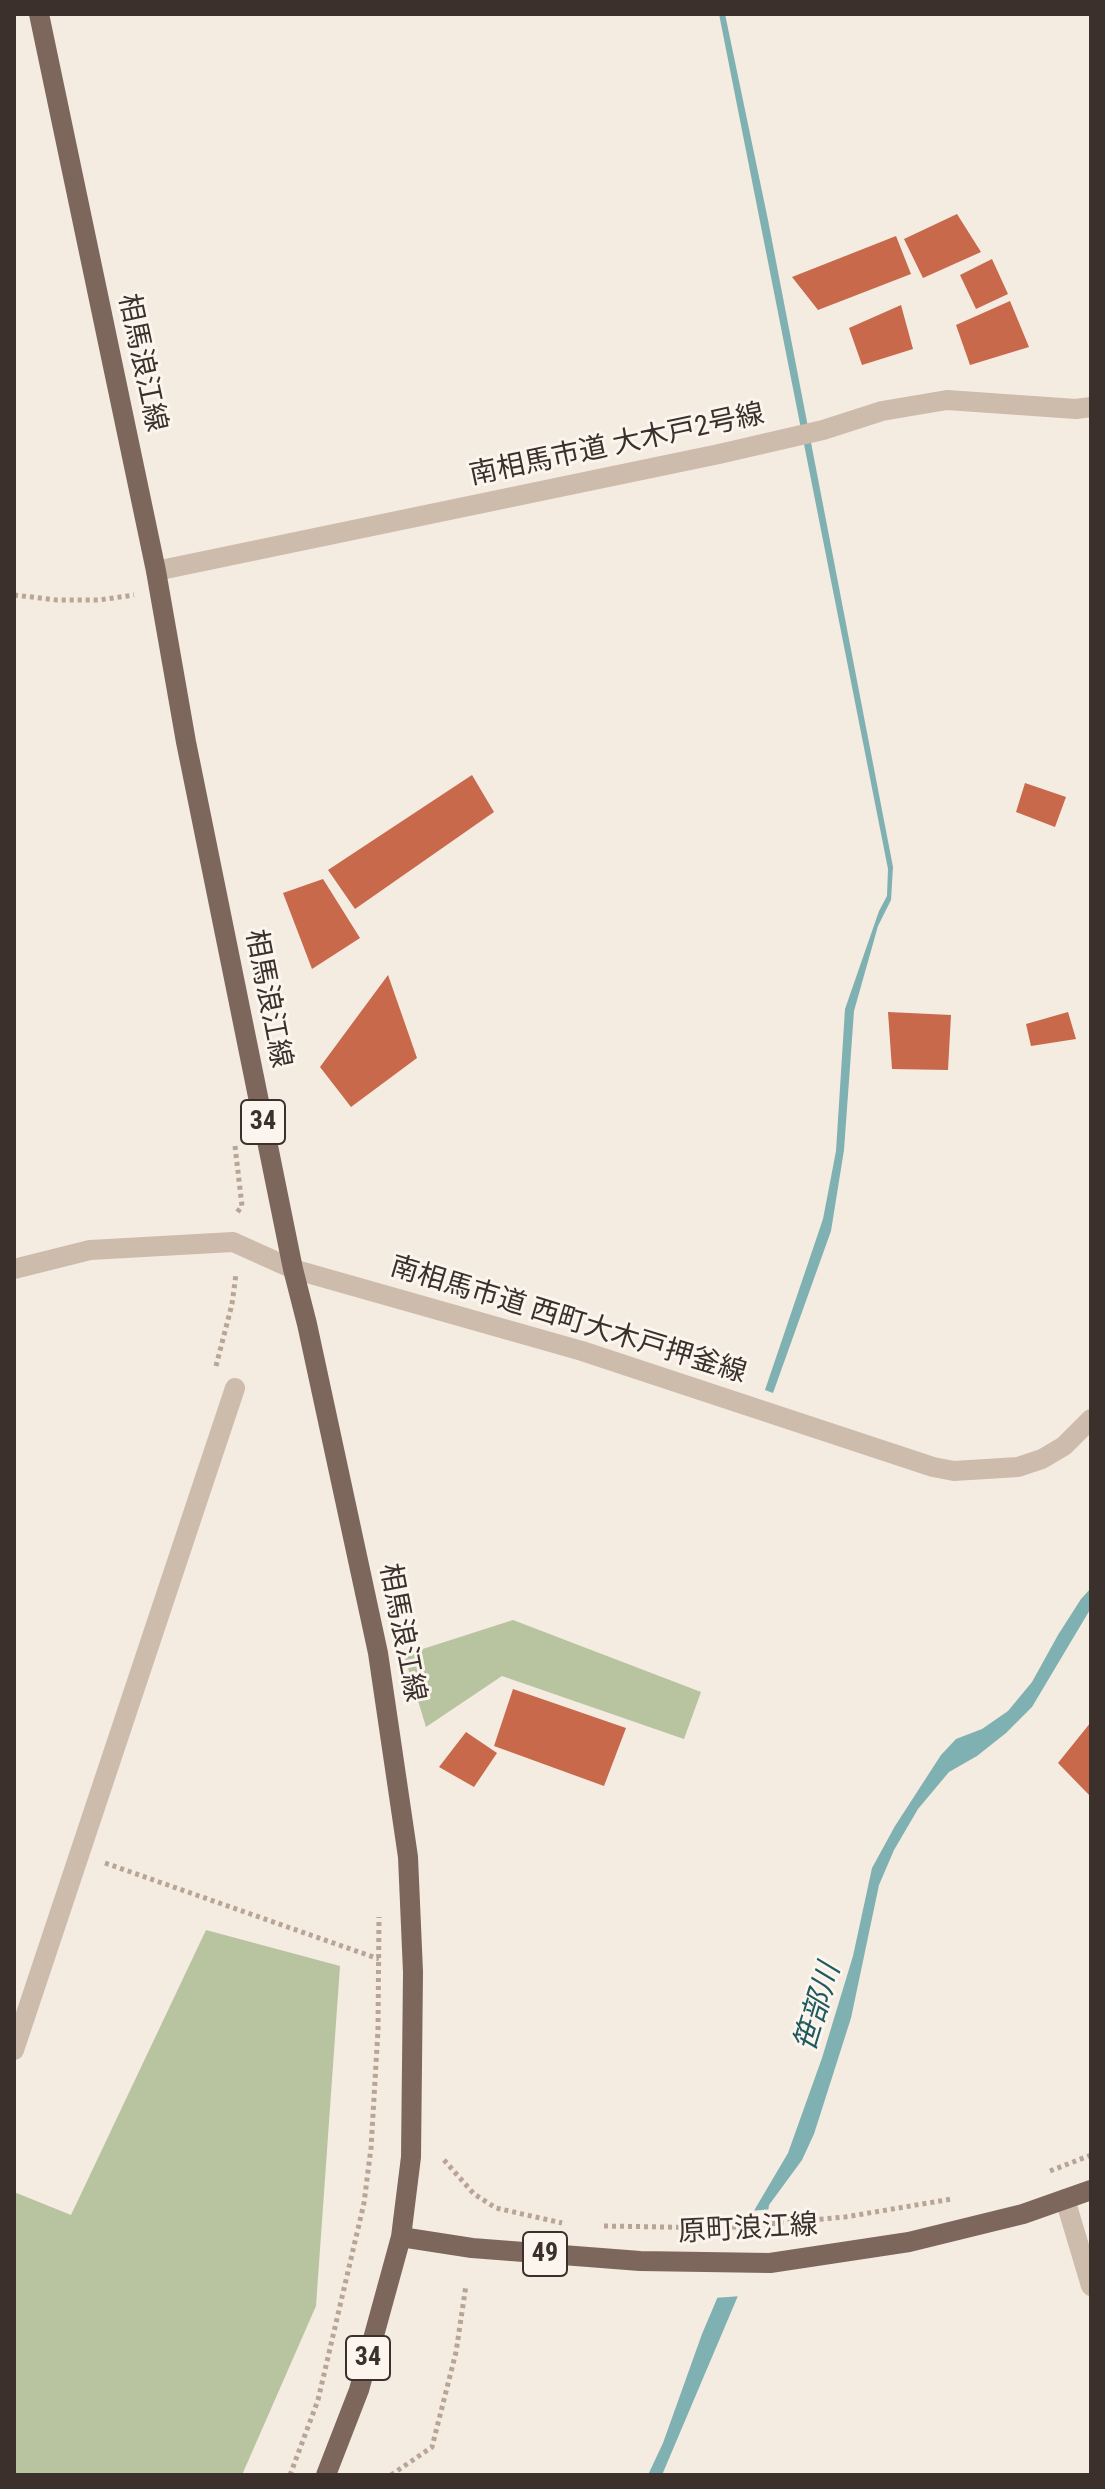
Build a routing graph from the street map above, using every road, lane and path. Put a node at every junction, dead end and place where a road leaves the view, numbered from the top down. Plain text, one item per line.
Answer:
1 (39, 14) edge
2 (1091, 407) edge
3 (157, 581) junction
4 (14, 595) edge
5 (293, 1269) junction
6 (15, 1270) edge
7 (246, 1277) dead end
8 (216, 1367) dead end
9 (235, 1388) dead end
10 (1091, 1419) edge
11 (81, 1855) junction
12 (379, 1916) dead end
13 (378, 1959) junction
14 (413, 1972) junction
15 (14, 2050) edge
16 (1091, 2155) edge
17 (444, 2160) dead end
18 (1038, 2175) dead end
19 (1091, 2190) edge
20 (957, 2198) dead end
21 (1065, 2199) junction
22 (572, 2224) dead end
23 (599, 2226) dead end
24 (401, 2237) junction
25 (466, 2285) dead end
26 (1091, 2286) edge
27 (290, 2475) edge
28 (326, 2475) edge
29 (391, 2475) edge

1 - 3 main road, 相馬浪江線 / 34
2 - 3 street, 南相馬市道 大木戸2号線
3 - 4 path
3 - 5 main road, 相馬浪江線 / 34
5 - 6 street, 南相馬市道 西町大木戸押釜線
5 - 10 street, 南相馬市道 西町大木戸押釜線
5 - 14 main road, 相馬浪江線 / 34
7 - 8 path
9 - 11 street
11 - 13 path
11 - 15 street
12 - 13 path
13 - 14 path
13 - 27 path
14 - 24 main road, 相馬浪江線 / 34
16 - 18 path
17 - 22 path
19 - 21 main road, 原町浪江線 / 49
20 - 23 path
21 - 24 main road, 原町浪江線 / 49
21 - 26 street
24 - 28 main road, 34
25 - 29 path

